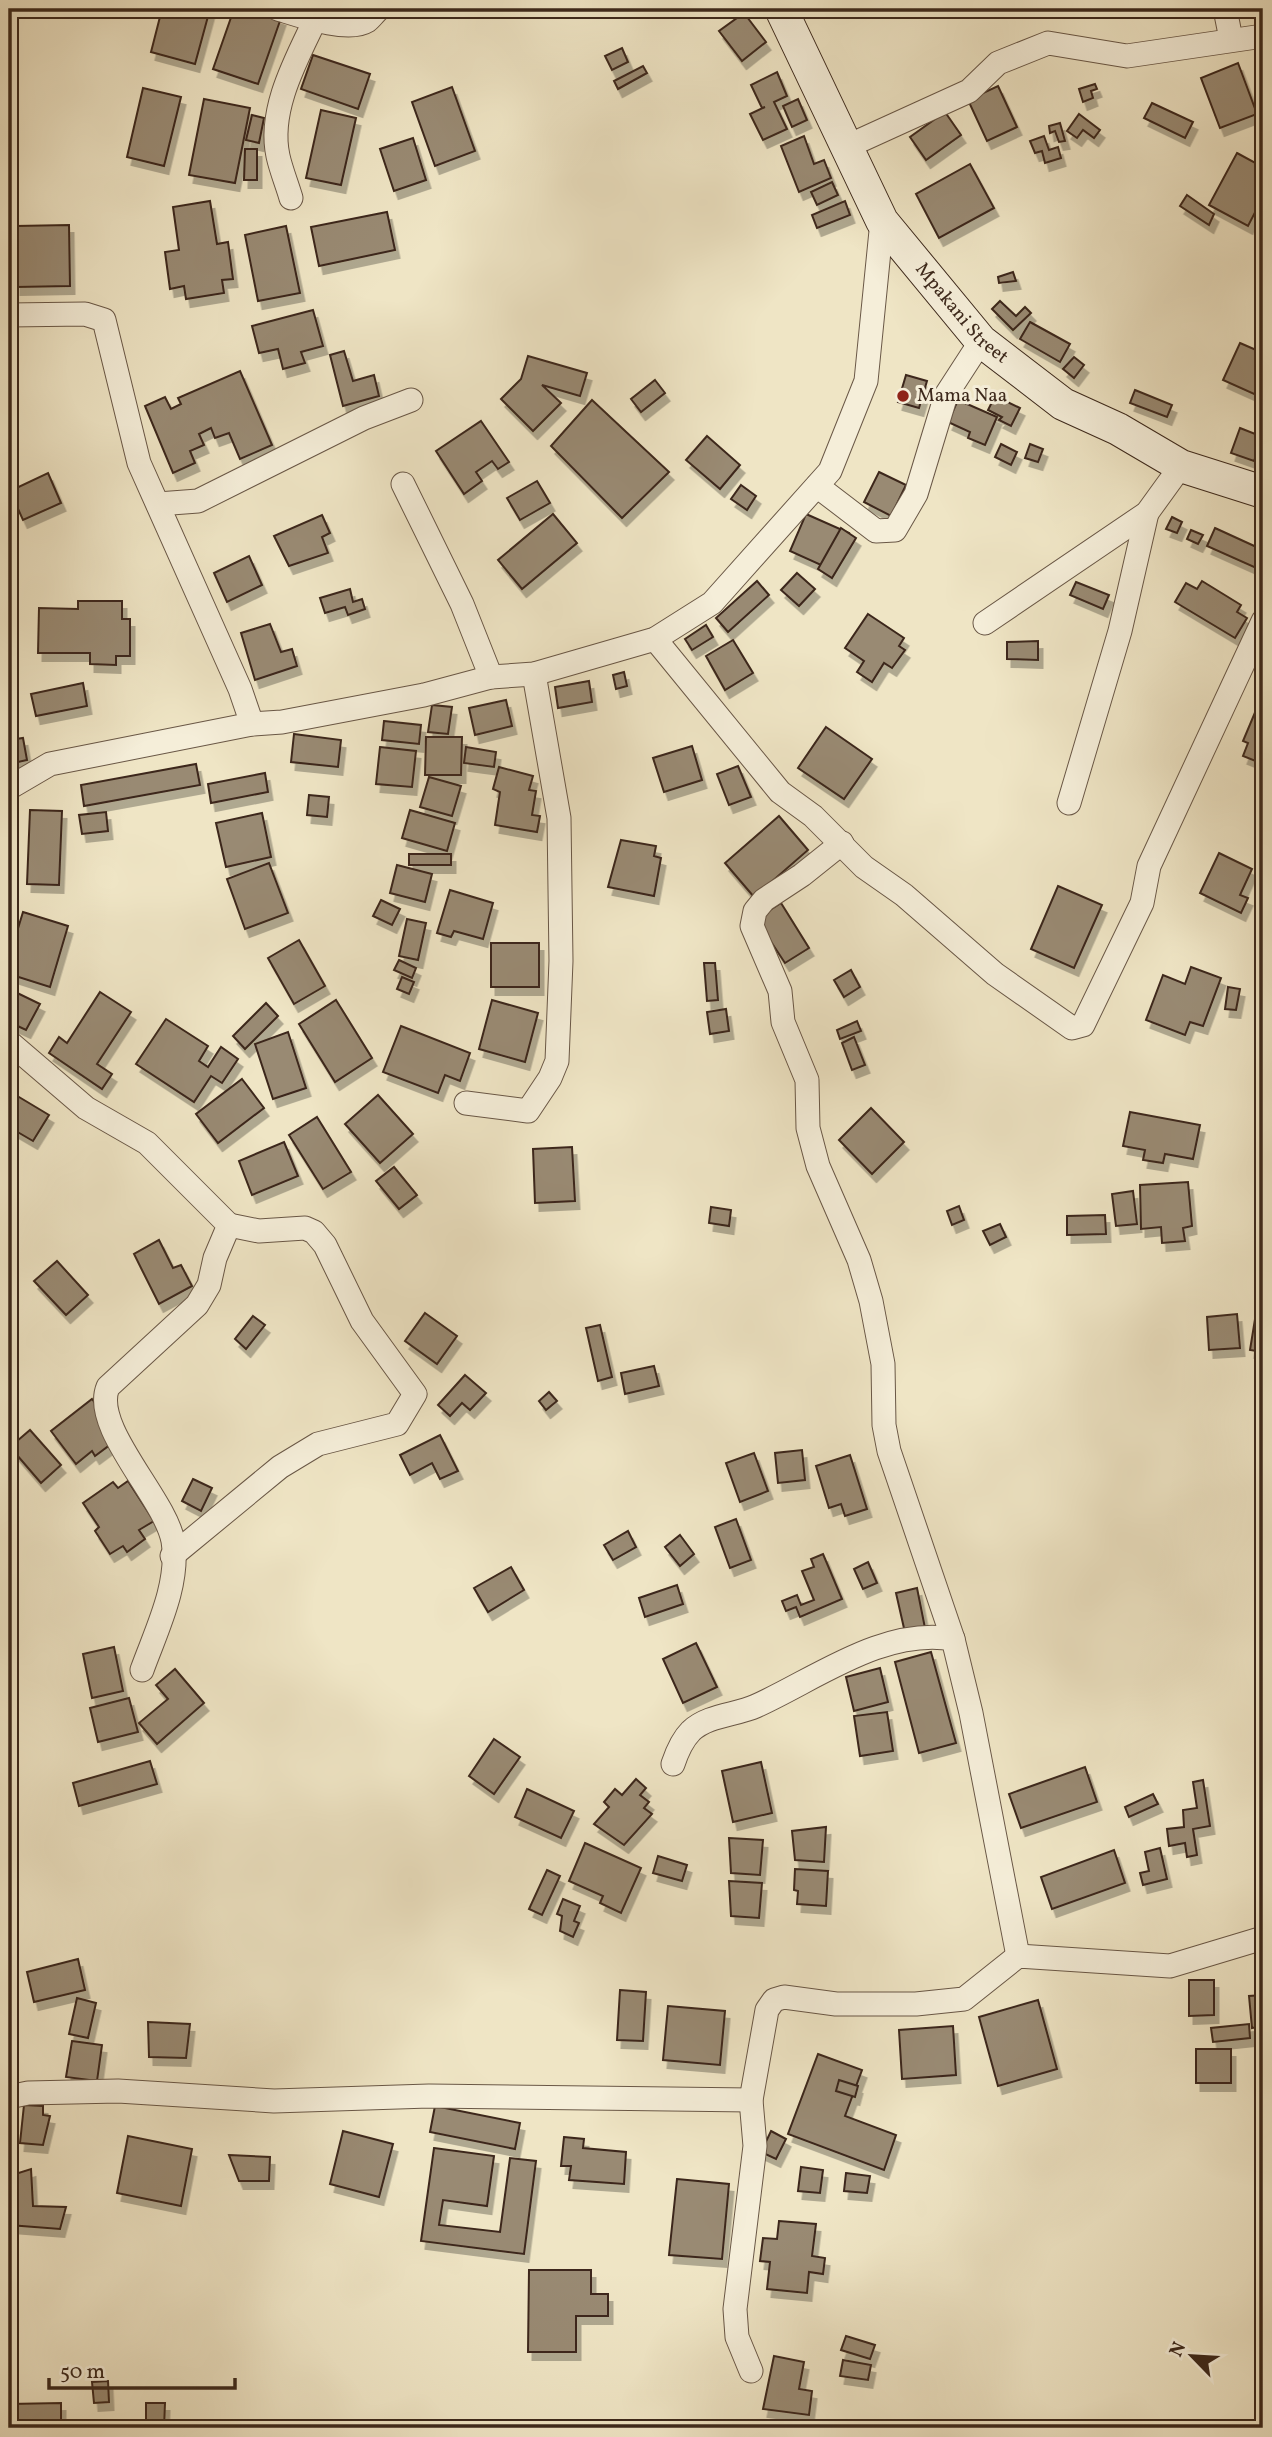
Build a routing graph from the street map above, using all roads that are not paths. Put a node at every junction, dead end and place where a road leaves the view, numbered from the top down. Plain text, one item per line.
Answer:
1 (278, 9) edge
2 (379, 9) edge
3 (781, 9) edge
4 (1225, 9) edge
5 (315, 20) junction
6 (1263, 36) edge
7 (1231, 39) junction
8 (846, 147) junction
9 (291, 198) dead end
10 (882, 221) junction
11 (9, 315) edge
12 (981, 341) junction
13 (411, 400) dead end
14 (1181, 466) junction
15 (403, 484) dead end
16 (817, 486) junction
17 (1263, 492) edge
18 (158, 504) junction
19 (1147, 513) junction
20 (1263, 621) edge
21 (985, 623) dead end
22 (655, 639) junction
23 (534, 674) junction
24 (491, 677) junction
25 (252, 724) junction
26 (9, 788) edge
27 (1069, 803) dead end
28 (842, 843) junction
29 (9, 1042) edge
30 (466, 1103) dead end
31 (229, 1225) junction
32 (172, 1556) junction
33 (953, 1639) junction
34 (142, 1671) dead end
35 (673, 1764) dead end
36 (1263, 1938) edge
37 (1018, 1956) junction
38 (9, 2097) edge
39 (751, 2100) junction
40 (751, 2371) dead end

1 - 5 street
2 - 5 street
3 - 8 street, Mpakani Street
4 - 7 street
5 - 9 street
6 - 7 street
7 - 8 street
8 - 10 street, Mpakani Street
10 - 12 street, Mpakani Street
10 - 16 street
11 - 18 street
12 - 14 street, Mpakani Street
12 - 16 street
13 - 18 street
14 - 17 street, Mpakani Street
14 - 19 street
15 - 24 street
16 - 22 street
18 - 25 street
19 - 21 street
19 - 27 street
20 - 28 street
22 - 23 street
22 - 28 street
23 - 24 street
23 - 30 street
24 - 25 street
25 - 26 street
28 - 33 street
29 - 31 street
31 - 32 street
31 - 32 street
32 - 34 street
33 - 35 street
33 - 37 street
36 - 37 street
37 - 39 street
38 - 39 street
39 - 40 street

